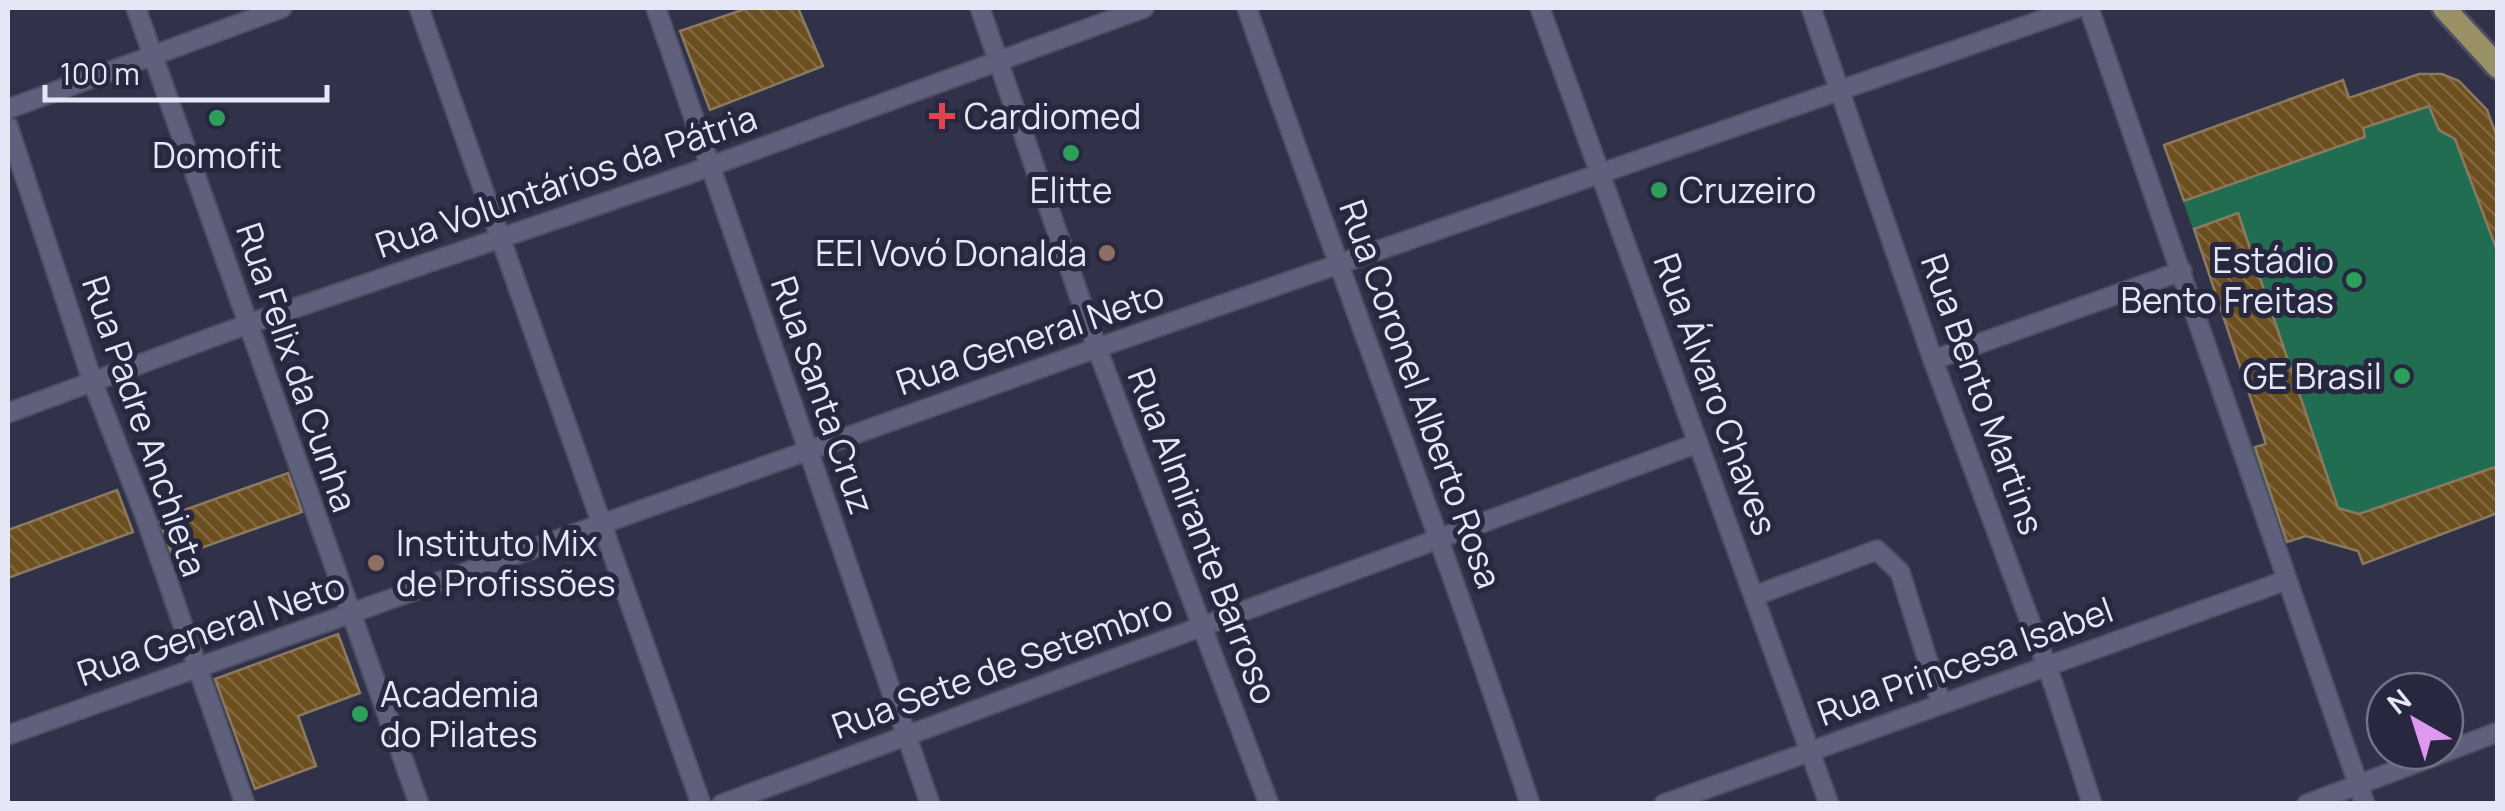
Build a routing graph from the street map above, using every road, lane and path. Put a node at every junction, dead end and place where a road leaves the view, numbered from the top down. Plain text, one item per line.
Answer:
1 (136, 8) edge
2 (282, 8) edge
3 (420, 8) edge
4 (656, 8) edge
5 (980, 8) edge
6 (1144, 8) edge
7 (1247, 8) edge
8 (1540, 8) edge
9 (1811, 8) edge
10 (2077, 8) edge
11 (2089, 8) edge
12 (2444, 8) edge
13 (152, 54) junction
14 (999, 60) junction
15 (2498, 67) edge
16 (1840, 88) junction
17 (8, 109) edge
18 (8, 126) edge
19 (708, 168) junction
20 (1603, 172) junction
21 (504, 240) junction
22 (1338, 264) junction
23 (2182, 271) junction
24 (248, 324) junction
25 (1097, 348) junction
26 (1933, 360) junction
27 (94, 383) junction
28 (8, 413) edge
29 (1698, 443) junction
30 (810, 450) junction
31 (600, 528) junction
32 (1442, 538) junction
33 (2287, 580) junction
34 (1754, 596) junction
35 (350, 615) junction
36 (1203, 628) junction
37 (2046, 665) junction
38 (194, 667) junction
39 (1941, 703) junction
40 (2498, 732) edge
41 (8, 735) edge
42 (904, 736) junction
43 (1810, 750) junction
44 (2358, 785) junction
45 (245, 804) edge
46 (420, 804) edge
47 (701, 804) edge
48 (722, 804) edge
49 (930, 804) edge
50 (1269, 804) edge
51 (1530, 804) edge
52 (1664, 804) edge
53 (1828, 804) edge
54 (2092, 804) edge
55 (2306, 804) edge
56 (2365, 804) edge

1 - 13 street, Rua Felix da Cunha
2 - 13 street
3 - 21 street
4 - 19 street, Rua Santa Cruz
5 - 14 street, Rua Almirante Barroso
6 - 14 street, Rua Voluntários da Pátria
7 - 22 street, Rua Coronel Alberto Rosa
8 - 20 street, Rua Álvaro Chaves
9 - 16 street, Rua Bento Martins
10 - 16 street, Rua General Neto
11 - 23 street
12 - 15 main road
13 - 17 street
13 - 24 street, Rua Felix da Cunha
14 - 19 street, Rua Voluntários da Pátria
14 - 25 street, Rua Almirante Barroso
16 - 20 street, Rua General Neto
16 - 26 street, Rua Bento Martins
18 - 27 street, Rua Padre Anchieta
19 - 21 street, Rua Voluntários da Pátria
19 - 30 street, Rua Santa Cruz
20 - 22 street, Rua General Neto
20 - 29 street, Rua Álvaro Chaves
21 - 24 street, Rua Voluntários da Pátria
21 - 31 street
22 - 25 street, Rua General Neto
22 - 32 street, Rua Coronel Alberto Rosa
23 - 26 street
23 - 33 street
24 - 27 street, Rua Voluntários da Pátria
24 - 35 street, Rua Felix da Cunha
25 - 30 street, Rua General Neto
25 - 36 street, Rua Almirante Barroso
26 - 37 street, Rua Bento Martins
27 - 28 street, Rua Voluntários da Pátria
27 - 38 street, Rua Padre Anchieta
29 - 32 street, Rua Sete de Setembro
29 - 34 street, Rua Álvaro Chaves
30 - 31 street, Rua General Neto
30 - 42 street, Rua Santa Cruz
31 - 35 street, Rua General Neto
31 - 47 street
32 - 36 street, Rua Sete de Setembro
32 - 51 street, Rua Coronel Alberto Rosa
33 - 37 street, Rua Princesa Isabel
33 - 44 street
34 - 39 street
34 - 43 street, Rua Álvaro Chaves
35 - 38 street, Rua General Neto
35 - 46 street, Rua Felix da Cunha
36 - 42 street, Rua Sete de Setembro
36 - 50 street, Rua Almirante Barroso
37 - 39 street, Rua Princesa Isabel
37 - 54 street, Rua Bento Martins
38 - 41 street, Rua General Neto
38 - 45 street, Rua Padre Anchieta
39 - 43 street, Rua Princesa Isabel
40 - 44 street
42 - 48 street, Rua Sete de Setembro
42 - 49 street, Rua Santa Cruz
43 - 52 street, Rua Princesa Isabel
43 - 53 street, Rua Álvaro Chaves
44 - 55 street
44 - 56 street

